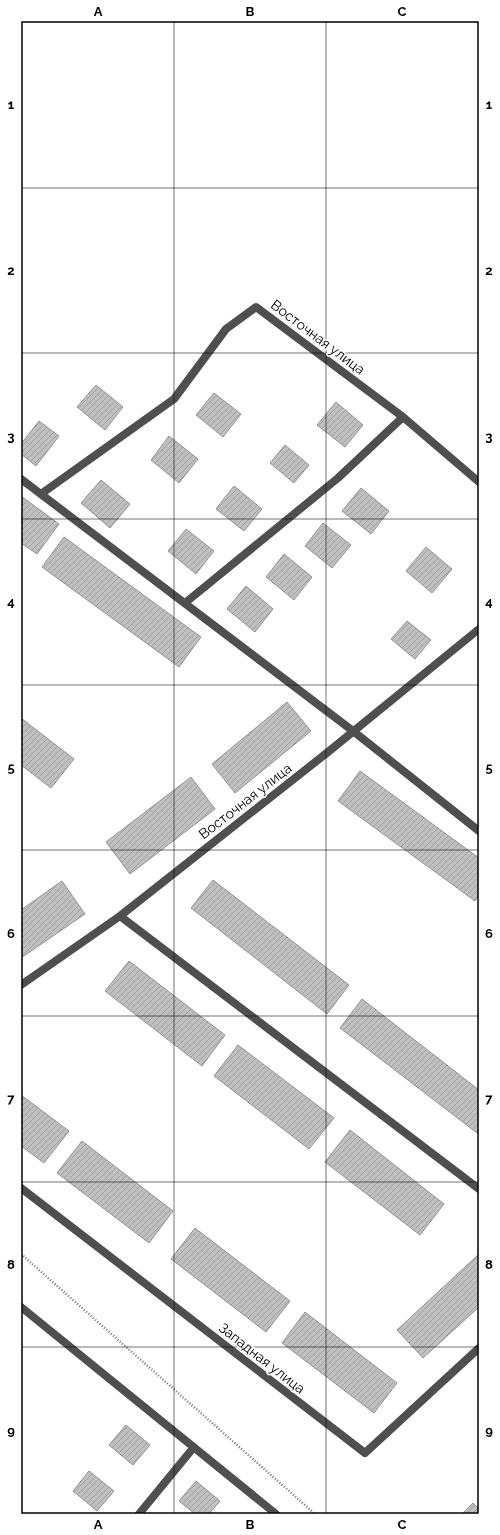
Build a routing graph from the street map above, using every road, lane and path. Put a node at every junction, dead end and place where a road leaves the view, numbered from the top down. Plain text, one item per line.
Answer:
1 (403, 417) junction
2 (21, 479) edge
3 (479, 482) edge
4 (41, 494) junction
5 (185, 603) junction
6 (479, 629) edge
7 (353, 731) junction
8 (479, 831) edge
9 (120, 916) junction
10 (21, 985) edge
11 (21, 1188) edge
12 (479, 1189) edge
13 (21, 1254) edge
14 (21, 1307) edge
15 (479, 1348) edge
16 (194, 1447) junction
17 (139, 1514) edge
18 (276, 1514) edge
19 (315, 1514) edge

1 - 3 street, Восточная улица
1 - 4 street, Восточная улица
1 - 5 street
2 - 4 street
4 - 5 street
5 - 7 street
6 - 7 street, Восточная улица
7 - 8 street
7 - 9 street, Восточная улица
9 - 10 street, Восточная улица
9 - 12 street
11 - 15 street, Западная улица
13 - 19 path
14 - 16 street
16 - 17 street
16 - 18 street

